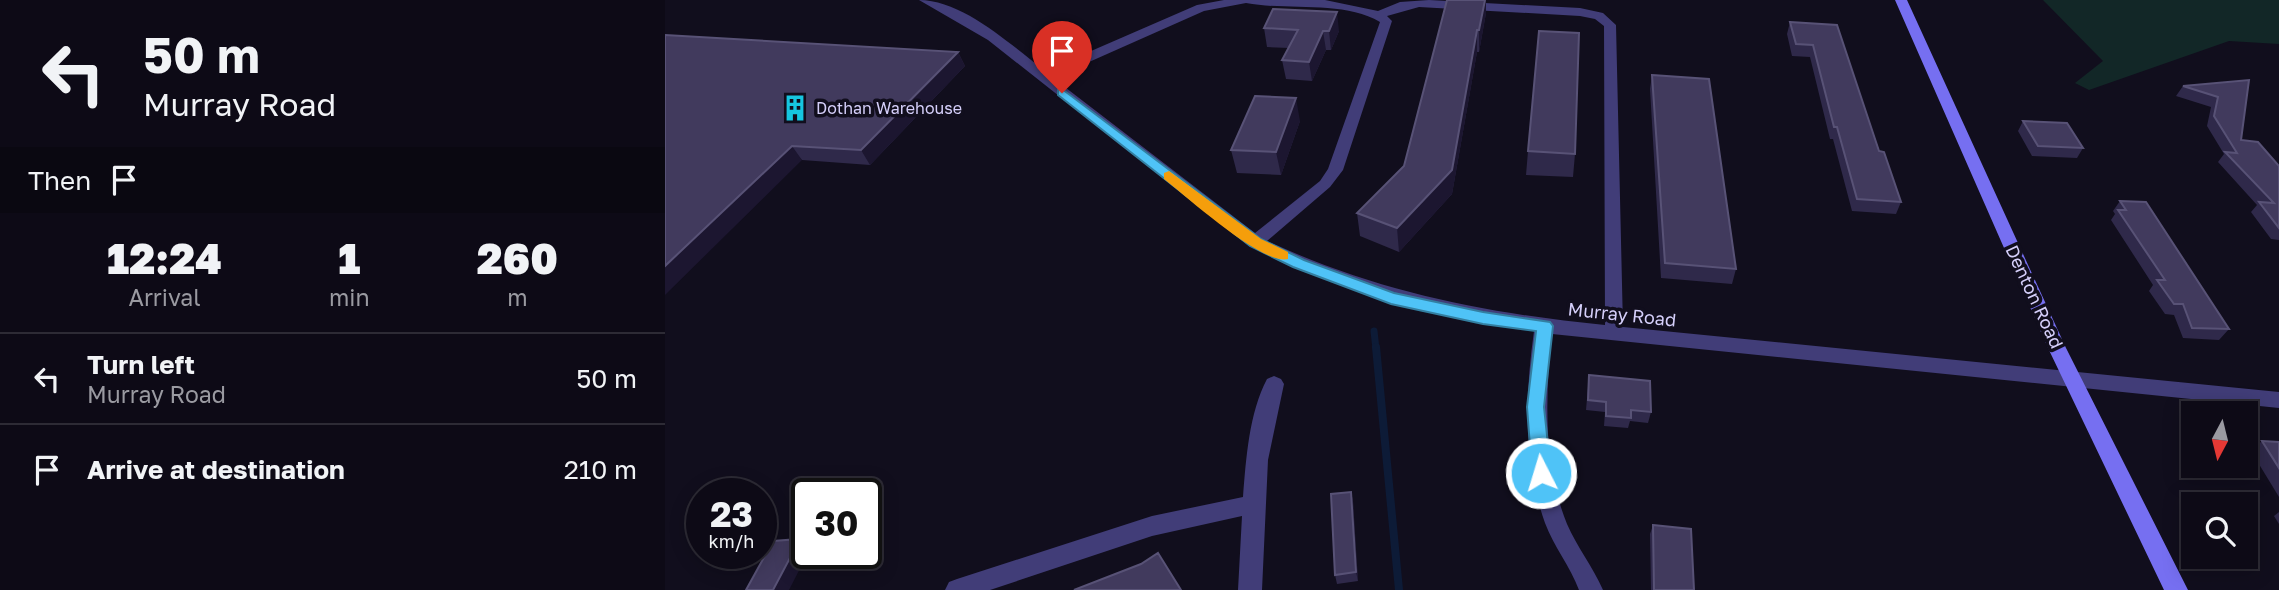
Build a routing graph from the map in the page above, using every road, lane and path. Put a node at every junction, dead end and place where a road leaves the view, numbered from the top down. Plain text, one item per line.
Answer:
1 (925, 0) edge
2 (1242, 0) edge
3 (1250, 0) edge
4 (1901, 0) edge
5 (1381, 14) junction
6 (1043, 77) junction
7 (1255, 242) junction
8 (1545, 326) junction
9 (1613, 333) junction
10 (2072, 380) junction
11 (1274, 384) dead end
12 (2279, 400) edge
13 (1253, 504) junction
14 (957, 590) edge
15 (1250, 590) edge
16 (1591, 590) edge
17 (2176, 590) edge

1 - 6 street, Murray Road
2 - 6 street
3 - 5 street
4 - 10 street, Denton Road
5 - 7 street
5 - 9 street
6 - 7 street, Murray Road
7 - 8 street, Murray Road
8 - 9 street, Murray Road
8 - 16 street
9 - 10 street, Murray Road
10 - 12 street, Murray Road
10 - 17 street, Denton Road
11 - 13 street
13 - 14 street
13 - 15 street

